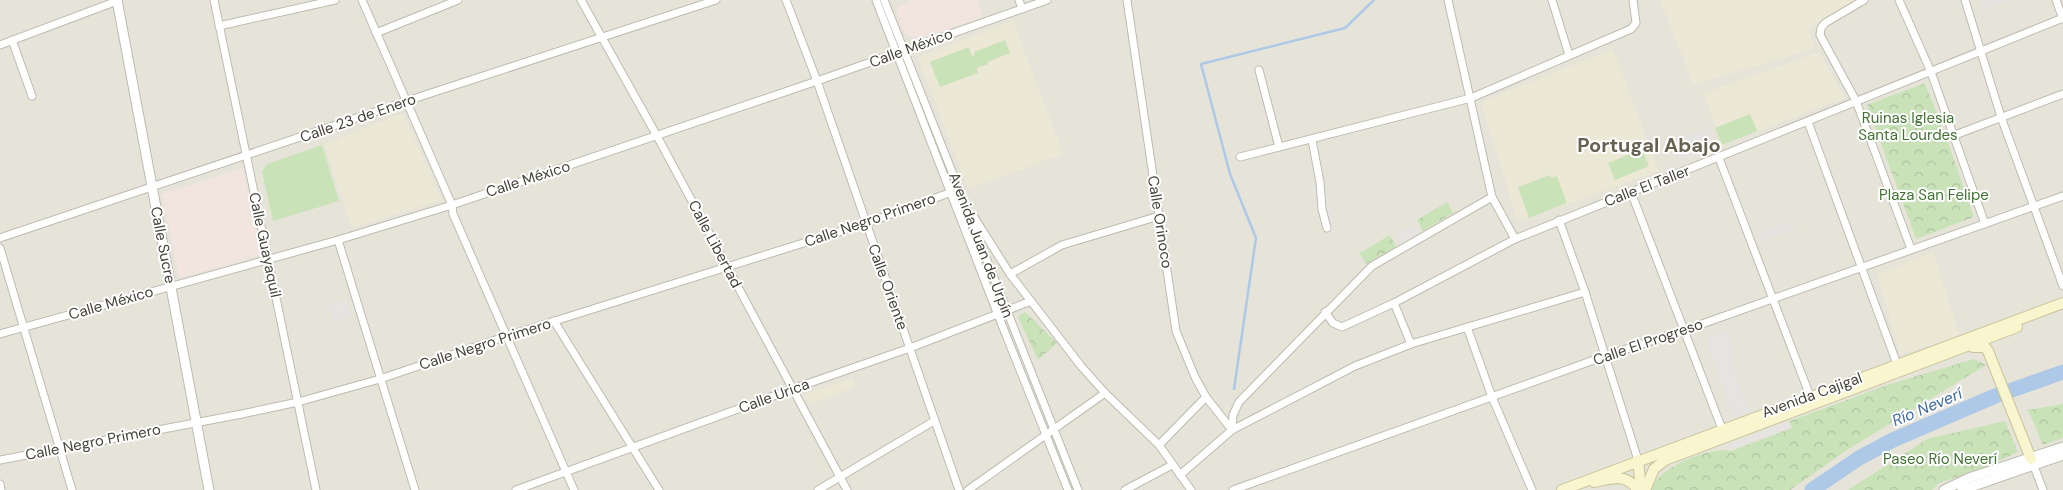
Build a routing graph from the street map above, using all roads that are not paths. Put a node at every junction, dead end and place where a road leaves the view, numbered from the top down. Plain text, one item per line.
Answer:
1 (214, 0) edge
2 (335, 0) edge
3 (362, 0) edge
4 (458, 0) edge
5 (581, 0) edge
6 (716, 0) edge
7 (786, 0) edge
8 (876, 0) edge
9 (884, 0) edge
10 (1019, 0) edge
11 (1047, 0) edge
12 (1127, 0) edge
13 (1448, 0) edge
14 (1552, 0) edge
15 (1632, 0) edge
16 (1864, 0) edge
17 (1898, 0) edge
18 (1965, 0) edge
19 (2056, 0) edge
20 (117, 1) edge
21 (1022, 9) junction
22 (2063, 18) edge
23 (219, 26) junction
24 (376, 33) junction
25 (603, 36) junction
26 (12, 40) junction
27 (0, 45) edge
28 (904, 50) junction
29 (1981, 51) junction
30 (896, 54) junction
31 (1569, 55) junction
32 (1259, 70) dead end
33 (1931, 72) junction
34 (817, 81) junction
35 (2063, 94) edge
36 (32, 96) dead end
37 (1470, 98) junction
38 (406, 101) junction
39 (1856, 101) junction
40 (2001, 117) junction
41 (1808, 122) junction
42 (1955, 135) junction
43 (658, 136) junction
44 (1312, 140) junction
45 (1279, 147) junction
46 (247, 155) junction
47 (1240, 157) dead end
48 (1719, 158) junction
49 (152, 187) junction
50 (960, 189) junction
51 (950, 192) junction
52 (1631, 192) junction
53 (2063, 196) edge
54 (1492, 197) junction
55 (452, 205) junction
56 (966, 205) junction
57 (2034, 206) junction
58 (1159, 216) junction
59 (1559, 220) junction
60 (864, 224) junction
61 (1986, 224) junction
62 (1327, 228) dead end
63 (0, 238) edge
64 (1516, 239) junction
65 (338, 240) junction
66 (0, 248) edge
67 (1911, 249) junction
68 (268, 259) junction
69 (726, 266) junction
70 (1861, 266) junction
71 (1010, 274) junction
72 (171, 285) junction
73 (2063, 286) edge
74 (1586, 292) junction
75 (1773, 299) junction
76 (1031, 302) junction
77 (1394, 302) junction
78 (2063, 303) edge
79 (2063, 310) edge
80 (1007, 311) junction
81 (1325, 312) junction
82 (998, 315) junction
83 (554, 321) junction
84 (1468, 327) junction
85 (25, 328) junction
86 (1685, 330) junction
87 (0, 334) edge
88 (508, 336) junction
89 (1410, 344) junction
90 (910, 348) junction
91 (1957, 350) junction
92 (1605, 356) junction
93 (1897, 364) junction
94 (380, 379) junction
95 (793, 389) junction
96 (1104, 393) junction
97 (1810, 396) junction
98 (1206, 397) junction
99 (1492, 397) junction
100 (298, 402) junction
101 (934, 421) junction
102 (196, 422) junction
103 (1054, 429) junction
104 (1722, 429) junction
105 (1232, 430) junction
106 (1046, 435) junction
107 (1159, 444) junction
108 (2063, 447) edge
109 (60, 448) junction
110 (634, 448) junction
111 (2063, 456) edge
112 (0, 460) edge
113 (1638, 460) junction
114 (2032, 462) junction
115 (1172, 465) junction
116 (568, 471) junction
117 (1180, 475) junction
118 (840, 476) junction
119 (0, 484) edge
120 (1, 490) edge
121 (72, 490) edge
122 (209, 490) edge
123 (316, 490) edge
124 (415, 490) edge
125 (516, 490) edge
126 (574, 490) edge
127 (580, 490) edge
128 (659, 490) edge
129 (818, 490) edge
130 (847, 490) edge
131 (959, 490) edge
132 (968, 490) edge
133 (1068, 490) edge
134 (1078, 490) edge
135 (1125, 490) edge
136 (1191, 490) edge
137 (1233, 490) edge
138 (1532, 490) edge
139 (1562, 490) edge
140 (1566, 490) edge
141 (1639, 490) edge
142 (1645, 490) edge
143 (1944, 490) edge
144 (1962, 490) edge
145 (2043, 490) edge

1 - 23 street, Calle Guayaquil
2 - 23 street
3 - 24 street
4 - 24 street
5 - 25 street, Calle Libertad
6 - 25 street, Calle 23 de Enero
7 - 34 street, Calle Oriente
8 - 30 street, Avenida Juan de Urpín
9 - 28 street, Avenida Juan de Urpín
10 - 21 street
11 - 21 street, Calle México
12 - 58 street, Calle Orinoco
13 - 37 street
14 - 31 street
15 - 31 street
16 - 39 street
17 - 33 street
18 - 29 street
19 - 22 street
20 - 26 street
20 - 49 street, Calle Sucre
21 - 28 street, Calle México
22 - 29 street, Calle El Taller
23 - 46 street, Calle Guayaquil
24 - 38 street
25 - 38 street, Calle 23 de Enero
25 - 43 street, Calle Libertad
26 - 27 street
26 - 36 street
28 - 30 street, Calle México
28 - 50 street, Avenida Juan de Urpín
29 - 33 street, Calle El Taller
29 - 40 street
30 - 34 street, Calle México
30 - 51 street, Avenida Juan de Urpín
31 - 37 street
32 - 45 street
33 - 39 street, Calle El Taller
33 - 42 street
34 - 43 street, Calle México
34 - 60 street, Calle Oriente
35 - 40 street
37 - 44 street
37 - 54 street
38 - 46 street, Calle 23 de Enero
38 - 55 street
39 - 41 street, Calle El Taller
39 - 67 street
40 - 42 street
40 - 57 street
41 - 48 street, Calle El Taller
41 - 70 street
42 - 61 street
43 - 55 street, Calle México
43 - 69 street, Calle Libertad
44 - 45 street
44 - 62 street
45 - 47 street
46 - 49 street, Calle 23 de Enero
46 - 68 street, Calle Guayaquil
48 - 52 street, Calle El Taller
48 - 75 street
49 - 63 street, Calle 23 de Enero
49 - 72 street, Calle Sucre
50 - 51 street, Calle Negro Primero
50 - 56 street, Avenida Juan de Urpín
51 - 60 street, Calle Negro Primero
51 - 82 street, Avenida Juan de Urpín
52 - 59 street, Calle El Taller
52 - 86 street
53 - 57 street, Calle El Progreso
54 - 64 street
54 - 81 street
55 - 65 street, Calle México
55 - 88 street
56 - 71 street
56 - 80 street, Avenida Juan de Urpín
57 - 61 street, Calle El Progreso
57 - 73 street
58 - 71 street
58 - 98 street, Calle Orinoco
59 - 64 street, Calle El Taller
59 - 74 street
60 - 69 street, Calle Negro Primero
60 - 90 street, Calle Oriente
61 - 67 street, Calle El Progreso
64 - 77 street, Calle El Taller
65 - 68 street, Calle México
65 - 94 street
66 - 85 street
67 - 70 street, Calle El Progreso
68 - 72 street, Calle México
68 - 100 street, Calle Guayaquil
69 - 83 street, Calle Negro Primero
69 - 95 street, Calle Libertad
70 - 75 street, Calle El Progreso
70 - 93 street
71 - 76 street
72 - 85 street, Calle México
72 - 102 street, Calle Sucre
74 - 84 street
74 - 92 street
75 - 86 street, Calle El Progreso
75 - 97 street
76 - 80 street, Calle Urica
76 - 96 street
77 - 81 street, Calle El Taller
77 - 89 street
78 - 93 main road, Avenida Cajigal
79 - 91 main road, Avenida Cajigal
80 - 82 street, Calle Urica
80 - 103 street, Avenida Juan de Urpín
81 - 105 street
82 - 90 street, Calle Urica
82 - 106 street, Avenida Juan de Urpín
83 - 88 street, Calle Negro Primero
83 - 110 street
84 - 89 street
84 - 99 street
85 - 87 street, Calle México
85 - 109 street
86 - 92 street, Calle El Progreso
86 - 104 street
88 - 94 street, Calle Negro Primero
88 - 116 street
89 - 105 street
90 - 95 street, Calle Urica
90 - 101 street, Calle Oriente
91 - 114 main road
91 - 142 main road, Avenida Cajigal
92 - 99 street, Calle El Progreso
92 - 113 street
93 - 97 main road, Avenida Cajigal
94 - 100 street, Calle Negro Primero
94 - 124 street
95 - 110 street, Calle Urica
95 - 118 street, Calle Libertad
96 - 103 street
96 - 107 street
97 - 104 main road, Avenida Cajigal
98 - 105 street, Calle Orinoco
98 - 107 street
99 - 137 street, Calle El Progreso
99 - 138 street
100 - 102 street, Calle Negro Primero
100 - 123 street, Calle Guayaquil
101 - 118 street
101 - 131 street, Calle Oriente
102 - 109 street, Calle Negro Primero
102 - 122 street, Calle Sucre
103 - 106 street
103 - 134 street, Avenida Juan de Urpín
104 - 113 main road, Avenida Cajigal
105 - 117 street
106 - 132 street
106 - 133 street, Avenida Juan de Urpín
107 - 115 street
108 - 114 street
109 - 112 street, Calle Negro Primero
109 - 121 street
110 - 116 street, Calle Urica
110 - 128 street
111 - 114 street
113 - 139 main road, Avenida Cajigal
113 - 141 main road
114 - 143 street
114 - 144 street
114 - 145 street
115 - 117 street
115 - 135 street
116 - 125 street, Calle Urica
116 - 126 street
116 - 127 street
117 - 136 street
118 - 129 street
118 - 130 street, Calle Libertad
119 - 120 street
140 - 141 main road

